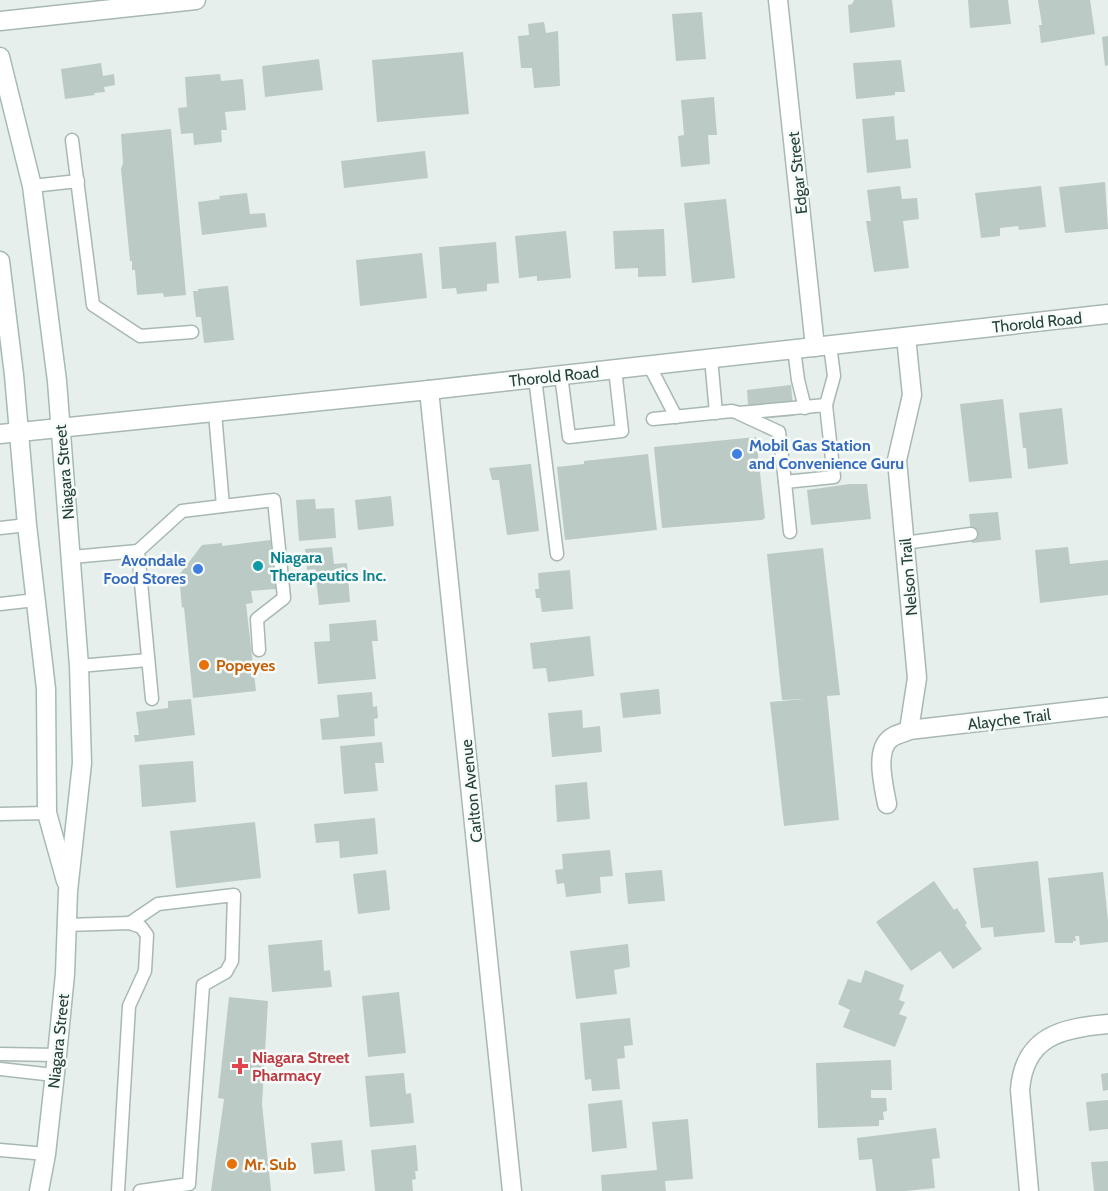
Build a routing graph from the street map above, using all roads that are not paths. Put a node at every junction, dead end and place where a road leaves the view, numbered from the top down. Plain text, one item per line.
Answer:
1 (196, 0) edge
2 (778, 0) edge
3 (0, 21) edge
4 (0, 57) edge
5 (72, 140) dead end
6 (78, 181) junction
7 (33, 186) junction
8 (0, 261) edge
9 (1108, 314) edge
10 (192, 332) dead end
11 (906, 337) junction
12 (823, 346) junction
13 (794, 349) junction
14 (711, 358) junction
15 (649, 365) junction
16 (615, 369) junction
17 (561, 375) junction
18 (535, 378) junction
19 (429, 390) junction
20 (826, 405) junction
21 (805, 408) junction
22 (716, 412) junction
23 (214, 413) junction
24 (739, 413) junction
25 (676, 417) junction
26 (653, 419) dead end
27 (61, 428) junction
28 (19, 432) junction
29 (0, 434) edge
30 (785, 482) junction
31 (223, 506) junction
32 (27, 525) junction
33 (0, 528) edge
34 (790, 532) dead end
35 (971, 534) dead end
36 (904, 543) junction
37 (138, 551) junction
38 (557, 554) dead end
39 (72, 557) junction
40 (35, 600) junction
41 (0, 604) edge
42 (259, 650) dead end
43 (148, 660) junction
44 (79, 666) junction
45 (152, 699) dead end
46 (1108, 707) edge
47 (909, 730) junction
48 (887, 804) dead end
49 (47, 813) junction
50 (0, 814) edge
51 (68, 891) junction
52 (130, 923) junction
53 (66, 924) junction
54 (1108, 1024) edge
55 (0, 1054) edge
56 (57, 1055) junction
57 (0, 1069) edge
58 (54, 1075) junction
59 (0, 1150) edge
60 (46, 1154) junction
61 (39, 1191) edge
62 (118, 1191) edge
63 (140, 1191) edge
64 (513, 1191) edge
65 (1029, 1191) edge

1 - 3 street
2 - 12 street, Edgar Street
4 - 7 street, Niagara Street
5 - 6 lane
6 - 7 lane
6 - 10 lane
7 - 27 street, Niagara Street
8 - 28 street, Niagara Street
9 - 11 street, Thorold Road
11 - 12 street, Thorold Road
11 - 36 street, Nelson Trail
12 - 13 street, Thorold Road
12 - 20 lane
13 - 14 street, Thorold Road
13 - 21 lane
14 - 15 street, Thorold Road
14 - 22 lane
15 - 16 street, Thorold Road
15 - 25 lane
16 - 17 street, Thorold Road
16 - 17 lane
17 - 18 street, Thorold Road
18 - 19 street, Thorold Road
18 - 38 lane
19 - 23 street, Thorold Road
19 - 64 street, Carlton Avenue
20 - 21 lane
20 - 30 lane
21 - 24 lane
22 - 24 lane
22 - 25 lane
23 - 27 street, Thorold Road
23 - 31 lane
24 - 30 lane
25 - 26 lane
27 - 28 street, Thorold Road
27 - 39 street, Niagara Street
28 - 29 street, Thorold Road
28 - 32 street, Niagara Street
30 - 34 lane
31 - 37 lane
31 - 42 lane
32 - 33 lane
32 - 40 street, Niagara Street
35 - 36 lane
36 - 47 street, Nelson Trail
37 - 39 lane
37 - 43 lane
39 - 44 street, Niagara Street
40 - 41 lane
40 - 49 street, Niagara Street
43 - 44 lane
43 - 45 lane
44 - 51 street, Niagara Street
46 - 47 street, Alayche Trail
47 - 48 street
49 - 50 lane
49 - 51 street, Niagara Street
51 - 53 street, Niagara Street
52 - 53 lane
52 - 62 lane
52 - 63 lane
53 - 56 street, Niagara Street
54 - 65 street
55 - 56 lane
56 - 58 street, Niagara Street
57 - 58 lane
58 - 60 street, Niagara Street
59 - 60 lane
60 - 61 street, Niagara Street

